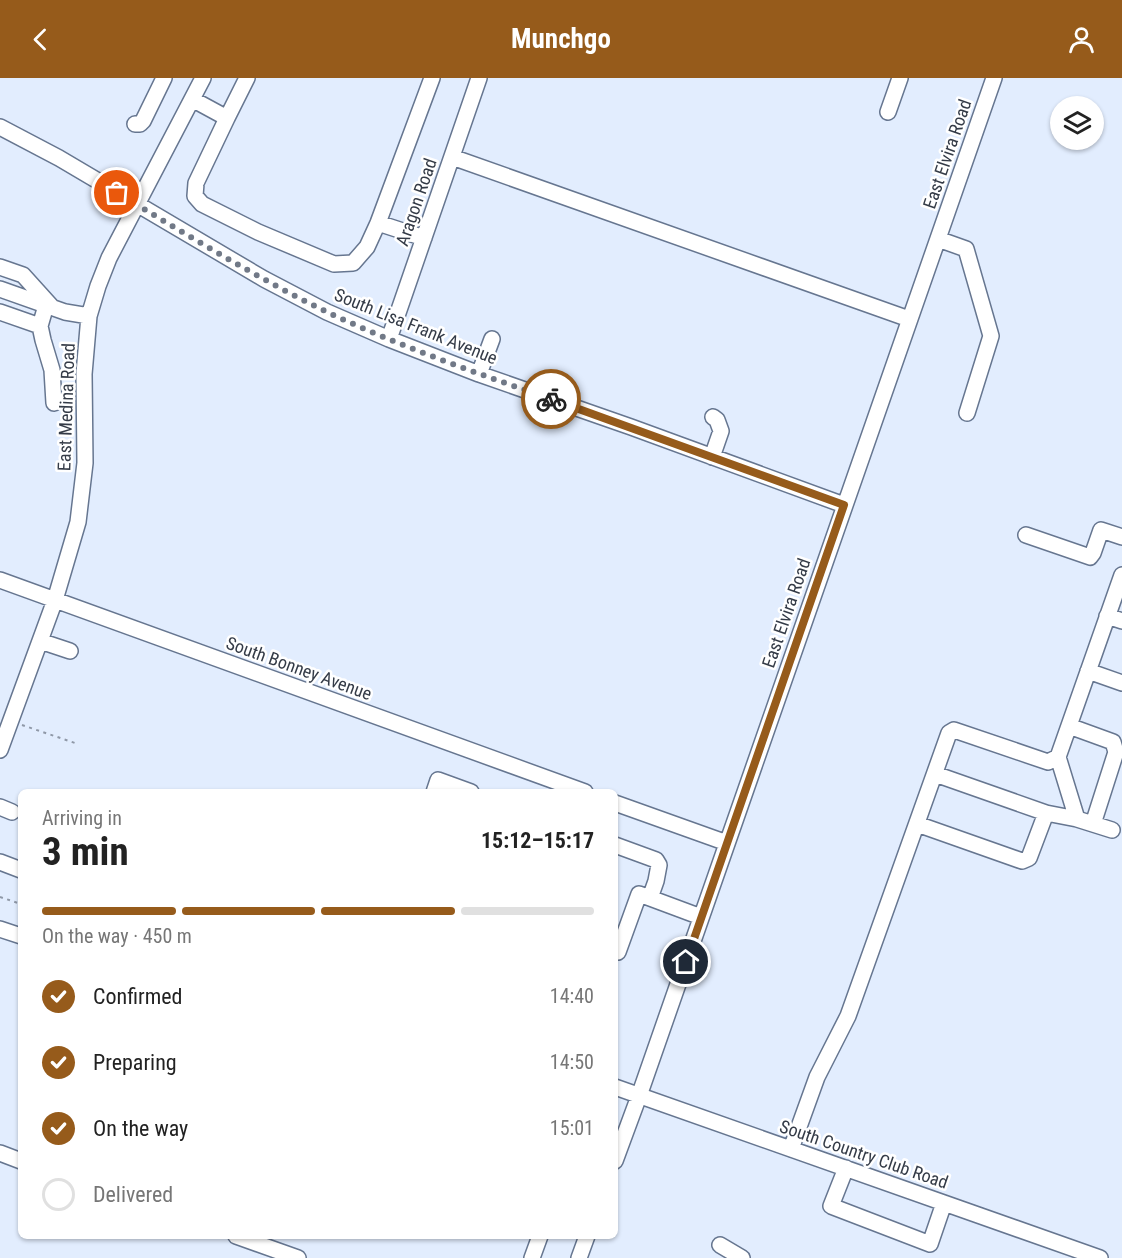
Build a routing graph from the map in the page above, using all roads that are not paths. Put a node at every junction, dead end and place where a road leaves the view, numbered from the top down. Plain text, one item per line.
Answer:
1 (164, 78) edge
2 (203, 78) edge
3 (247, 78) edge
4 (432, 78) edge
5 (479, 78) edge
6 (900, 78) edge
7 (989, 79) edge
8 (192, 99) junction
9 (888, 112) dead end
10 (227, 118) junction
11 (135, 124) dead end
12 (0, 127) edge
13 (452, 157) junction
14 (137, 204) junction
15 (378, 223) junction
16 (424, 238) junction
17 (938, 239) junction
18 (0, 267) edge
19 (0, 289) edge
20 (49, 305) junction
21 (0, 312) edge
22 (89, 316) junction
23 (909, 319) junction
24 (40, 326) junction
25 (389, 339) junction
26 (492, 339) dead end
27 (479, 374) junction
28 (54, 403) dead end
29 (967, 412) dead end
30 (712, 417) dead end
31 (712, 457) junction
32 (844, 505) junction
33 (1026, 535) dead end
34 (1122, 537) edge
35 (1122, 575) edge
36 (0, 580) edge
37 (55, 600) junction
38 (1115, 619) edge
39 (40, 641) junction
40 (70, 651) dead end
41 (1088, 671) junction
42 (1122, 683) edge
43 (1069, 726) junction
44 (0, 750) edge
45 (1058, 757) junction
46 (934, 774) junction
47 (435, 789) edge
48 (462, 789) edge
49 (577, 789) edge
50 (618, 804) edge
51 (1046, 813) junction
52 (1077, 819) junction
53 (917, 824) junction
54 (1093, 824) junction
55 (1112, 830) dead end
56 (727, 843) junction
57 (618, 846) edge
58 (0, 862) edge
59 (18, 869) edge
60 (650, 898) junction
61 (701, 917) junction
62 (0, 929) edge
63 (18, 935) edge
64 (618, 952) dead end
65 (618, 1088) edge
66 (639, 1096) junction
67 (791, 1149) junction
68 (0, 1153) edge
69 (618, 1153) edge
70 (18, 1160) edge
71 (846, 1168) junction
72 (944, 1203) junction
73 (244, 1239) edge
74 (539, 1239) edge
75 (586, 1239) edge
76 (720, 1245) dead end
77 (298, 1258) edge
78 (532, 1258) edge
79 (579, 1258) edge
80 (742, 1258) edge
81 (1100, 1258) edge

1 - 11 street
2 - 8 street, East Medina Road
3 - 10 street
4 - 15 street
5 - 13 street, Aragon Road
6 - 9 street
7 - 17 street, East Elvira Road
8 - 10 street
8 - 14 street, East Medina Road
10 - 15 street
12 - 14 street, South Lisa Frank Avenue
13 - 16 street, Aragon Road
13 - 23 street
14 - 22 street, East Medina Road
14 - 25 street, South Lisa Frank Avenue
15 - 16 street
16 - 25 street, Aragon Road
17 - 23 street, East Elvira Road
17 - 29 street
18 - 20 street
19 - 20 street
20 - 22 street
20 - 24 street
21 - 24 street
22 - 37 street, East Medina Road
23 - 32 street, East Elvira Road
24 - 28 street
25 - 27 street, South Lisa Frank Avenue
26 - 27 street
27 - 31 street, South Lisa Frank Avenue
30 - 31 street
31 - 32 street, South Lisa Frank Avenue
32 - 56 street, East Elvira Road
33 - 34 street
35 - 38 street
36 - 37 street, South Bonney Avenue
37 - 39 street, East Medina Road
37 - 49 street, South Bonney Avenue
38 - 41 street
39 - 40 street
39 - 44 street, East Medina Road
41 - 42 street
41 - 43 street
43 - 45 street
43 - 54 street
45 - 46 street
45 - 52 street
46 - 51 street
46 - 53 street
47 - 48 street
50 - 56 street
51 - 52 street
51 - 53 street
52 - 54 street
53 - 67 street
54 - 55 street
56 - 61 street, East Elvira Road
57 - 60 street
58 - 59 street
60 - 61 street
60 - 64 street
61 - 66 street, East Elvira Road
62 - 63 street
65 - 66 street, South Country Club Road
66 - 67 street, South Country Club Road
66 - 69 street, East Elvira Road
67 - 71 street, South Country Club Road
68 - 70 street
71 - 72 street, South Country Club Road
71 - 72 street
72 - 81 street, South Country Club Road
73 - 77 street
74 - 78 street
75 - 79 street
76 - 80 street

